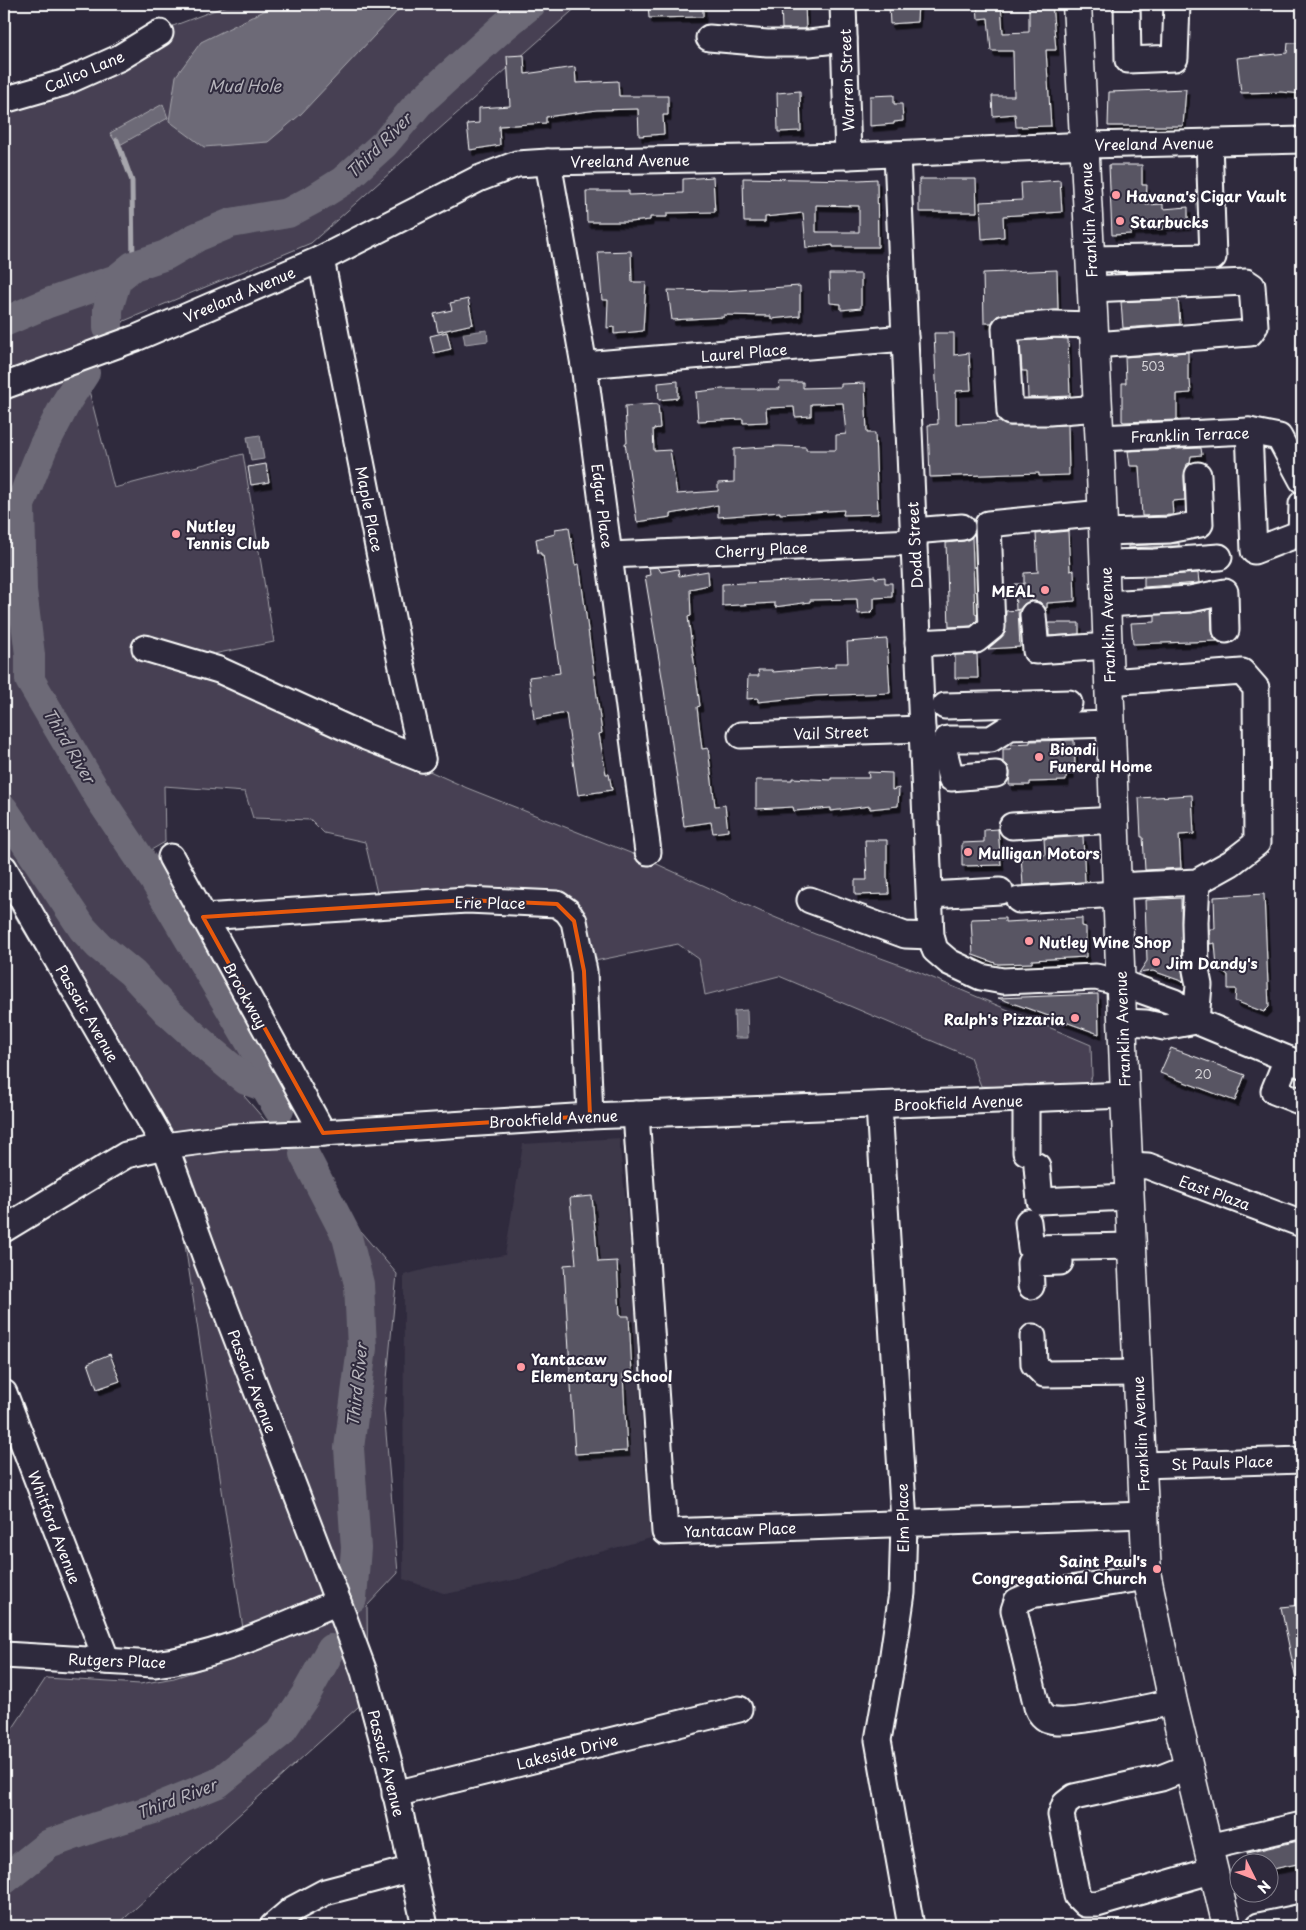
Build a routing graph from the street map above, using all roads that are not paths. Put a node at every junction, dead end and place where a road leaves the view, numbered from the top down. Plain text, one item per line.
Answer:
1 (843, 4) edge
2 (1077, 4) edge
3 (1127, 4) edge
4 (1176, 4) edge
5 (160, 33) dead end
6 (709, 38) dead end
7 (844, 39) junction
8 (4, 100) edge
9 (1302, 140) edge
10 (1209, 142) junction
11 (1083, 145) junction
12 (897, 154) junction
13 (848, 156) junction
14 (548, 162) junction
15 (321, 259) junction
16 (1090, 259) junction
17 (1092, 289) junction
18 (1094, 335) junction
19 (905, 338) junction
20 (584, 365) junction
21 (4, 386) edge
22 (1098, 408) junction
23 (1249, 431) junction
24 (1100, 438) junction
25 (1198, 475) dead end
26 (1302, 480) edge
27 (1302, 504) edge
28 (1103, 522) junction
29 (962, 527) dead end
30 (913, 536) junction
31 (609, 556) junction
32 (1219, 557) dead end
33 (1105, 563) junction
34 (1106, 604) junction
35 (1033, 615) dead end
36 (1226, 630) dead end
37 (918, 643) junction
38 (1108, 646) junction
39 (145, 648) dead end
40 (1109, 682) junction
41 (1069, 703) dead end
42 (945, 706) dead end
43 (1010, 716) junction
44 (1111, 724) junction
45 (922, 729) junction
46 (741, 735) dead end
47 (934, 753) junction
48 (996, 774) dead end
49 (1114, 820) junction
50 (1012, 826) dead end
51 (648, 852) dead end
52 (171, 857) dead end
53 (4, 868) edge
54 (1197, 882) junction
55 (1117, 890) junction
56 (930, 895) junction
57 (810, 900) dead end
58 (203, 918) junction
59 (931, 936) junction
60 (1121, 983) junction
61 (1196, 1021) junction
62 (1122, 1022) junction
63 (1295, 1062) edge
64 (1124, 1095) junction
65 (1026, 1099) junction
66 (1302, 1102) edge
67 (879, 1105) junction
68 (636, 1114) junction
69 (590, 1116) junction
70 (323, 1133) junction
71 (165, 1146) junction
72 (1128, 1165) junction
73 (1129, 1197) junction
74 (1028, 1222) dead end
75 (1302, 1224) edge
76 (4, 1229) edge
77 (1132, 1252) junction
78 (1031, 1286) dead end
79 (1033, 1337) dead end
80 (1136, 1374) junction
81 (4, 1393) edge
82 (1302, 1460) edge
83 (1142, 1465) junction
84 (1144, 1515) junction
85 (904, 1524) junction
86 (1147, 1578) junction
87 (338, 1602) junction
88 (4, 1655) edge
89 (107, 1661) junction
90 (1173, 1702) junction
91 (740, 1709) dead end
92 (1189, 1767) junction
93 (395, 1794) junction
94 (1302, 1825) edge
95 (1211, 1859) junction
96 (412, 1869) junction
97 (1302, 1917) edge
98 (273, 1926) edge
99 (425, 1926) edge
100 (912, 1926) edge
101 (1227, 1926) edge
102 (1259, 1926) edge

1 - 7 street, Warren Street
2 - 11 main road, Franklin Avenue
3 - 4 street
5 - 8 street, Calico Lane
6 - 7 street
7 - 13 street, Warren Street
9 - 10 street, Vreeland Avenue
10 - 11 street, Vreeland Avenue
10 - 16 street
11 - 12 street, Vreeland Avenue
11 - 16 main road, Franklin Avenue
12 - 13 street, Vreeland Avenue
12 - 19 street, Dodd Street
13 - 14 street, Vreeland Avenue
14 - 15 street, Vreeland Avenue
14 - 20 street, Edgar Place
15 - 21 street, Vreeland Avenue
15 - 39 street, Maple Place
16 - 17 main road, Franklin Avenue
17 - 18 main road, Franklin Avenue
17 - 18 street
18 - 22 main road, Franklin Avenue
18 - 22 street
19 - 20 street, Laurel Place
19 - 30 street, Dodd Street
20 - 31 street, Edgar Place
22 - 24 main road, Franklin Avenue
23 - 24 street, Franklin Terrace
23 - 26 street, Franklin Terrace
23 - 27 street
24 - 28 main road, Franklin Avenue
25 - 28 street
28 - 33 main road, Franklin Avenue
28 - 37 street
29 - 30 street, Cherry Place
30 - 31 street, Cherry Place
30 - 37 street, Dodd Street
31 - 51 street, Edgar Place
32 - 33 street
33 - 34 main road, Franklin Avenue
34 - 36 street
34 - 38 main road, Franklin Avenue
35 - 38 street
37 - 45 street, Dodd Street
38 - 40 main road, Franklin Avenue
40 - 44 main road, Franklin Avenue
40 - 54 street
41 - 43 street
42 - 43 street
43 - 44 street
43 - 47 street
44 - 49 main road, Franklin Avenue
45 - 46 street, Vail Street
45 - 47 street, Dodd Street
47 - 48 street
47 - 56 street, Dodd Street
49 - 50 street
49 - 55 main road, Franklin Avenue
52 - 58 street, Brookway
53 - 71 street, Passaic Avenue
54 - 55 street
54 - 61 street
55 - 56 street
55 - 60 main road, Franklin Avenue
56 - 59 street, Dodd Street
57 - 59 street
58 - 69 street, Erie Place
58 - 70 street, Brookway
59 - 60 street
60 - 61 street
60 - 62 main road, Franklin Avenue
61 - 62 street
61 - 63 street
62 - 64 main road, Franklin Avenue
63 - 66 street
64 - 65 street, Brookfield Avenue
64 - 72 main road, Franklin Avenue
65 - 67 street, Brookfield Avenue
65 - 73 street
67 - 68 street, Brookfield Avenue
67 - 85 street, Elm Place
68 - 69 street, Brookfield Avenue
68 - 85 street, Yantacaw Place
69 - 70 street, Brookfield Avenue
70 - 71 street, Brookfield Avenue
71 - 76 street, Brookfield Avenue
71 - 87 street, Passaic Avenue
72 - 73 main road, Franklin Avenue
72 - 75 street, East Plaza
73 - 77 main road, Franklin Avenue
74 - 77 street
77 - 78 street
77 - 80 main road, Franklin Avenue
79 - 80 street
80 - 83 main road, Franklin Avenue
81 - 89 street, Whitford Avenue
82 - 83 street, St Pauls Place
83 - 84 main road, Franklin Avenue
84 - 85 street, Yantacaw Place
84 - 86 main road, Franklin Avenue
85 - 100 street, Elm Place
86 - 90 main road, Franklin Avenue
86 - 90 street
87 - 89 street, Rutgers Place
87 - 93 street, Passaic Avenue
88 - 89 street, Rutgers Place
90 - 92 main road, Franklin Avenue
91 - 93 street, Lakeside Drive
92 - 95 main road, Franklin Avenue
92 - 95 street
93 - 96 street, Passaic Avenue
94 - 95 street
95 - 101 main road, Franklin Avenue
96 - 98 street
96 - 99 street, Passaic Avenue
97 - 102 street

